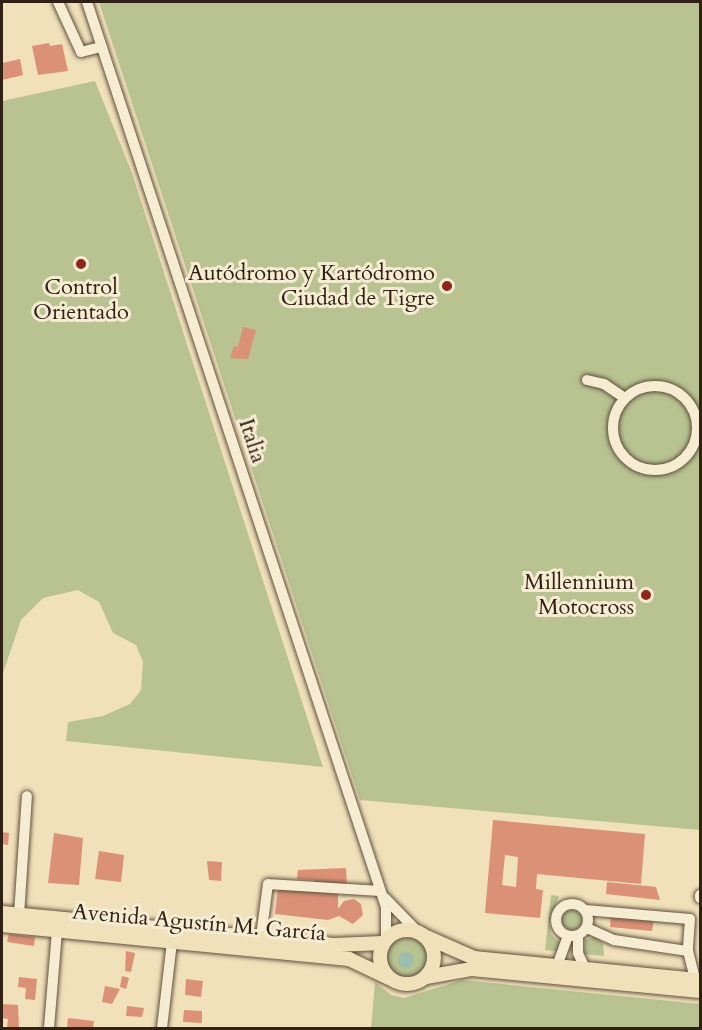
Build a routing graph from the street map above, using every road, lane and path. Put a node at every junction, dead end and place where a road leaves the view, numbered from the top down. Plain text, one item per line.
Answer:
1 (58, 2) edge
2 (87, 2) edge
3 (102, 47) junction
4 (588, 380) dead end
5 (625, 398) junction
6 (27, 796) dead end
7 (380, 892) junction
8 (585, 910) junction
9 (602, 911) junction
10 (2, 913) edge
11 (19, 915) junction
12 (2, 925) edge
13 (587, 928) junction
14 (57, 931) junction
15 (600, 932) junction
16 (421, 934) junction
17 (573, 936) junction
18 (261, 937) junction
19 (384, 941) junction
20 (172, 942) junction
21 (688, 951) junction
22 (557, 966) junction
23 (585, 969) junction
24 (389, 978) junction
25 (426, 978) junction
26 (699, 984) edge
27 (50, 1029) edge
28 (162, 1029) edge

1 - 3 street
2 - 3 street, Italia
3 - 7 street, Italia
4 - 5 street
5 - 5 street
6 - 11 street
7 - 16 street, Italia
7 - 18 street
7 - 19 street, Italia
8 - 9 street
8 - 13 street
8 - 17 street
9 - 15 street
9 - 21 street
10 - 11 main road, Avenida Agustín M. García
11 - 18 main road, Avenida Agustín M. García
12 - 14 main road, Avenida Agustín M. García
13 - 15 street
13 - 17 street
14 - 20 main road, Avenida Agustín M. García
14 - 27 street
15 - 21 street
16 - 19 main road
16 - 22 main road
16 - 25 main road
17 - 22 street
17 - 23 street
18 - 19 main road, Avenida Agustín M. García
19 - 24 main road
20 - 24 main road, Avenida Agustín M. García
20 - 28 street
21 - 26 street
22 - 23 main road
23 - 26 main road
24 - 25 main road
25 - 26 main road

